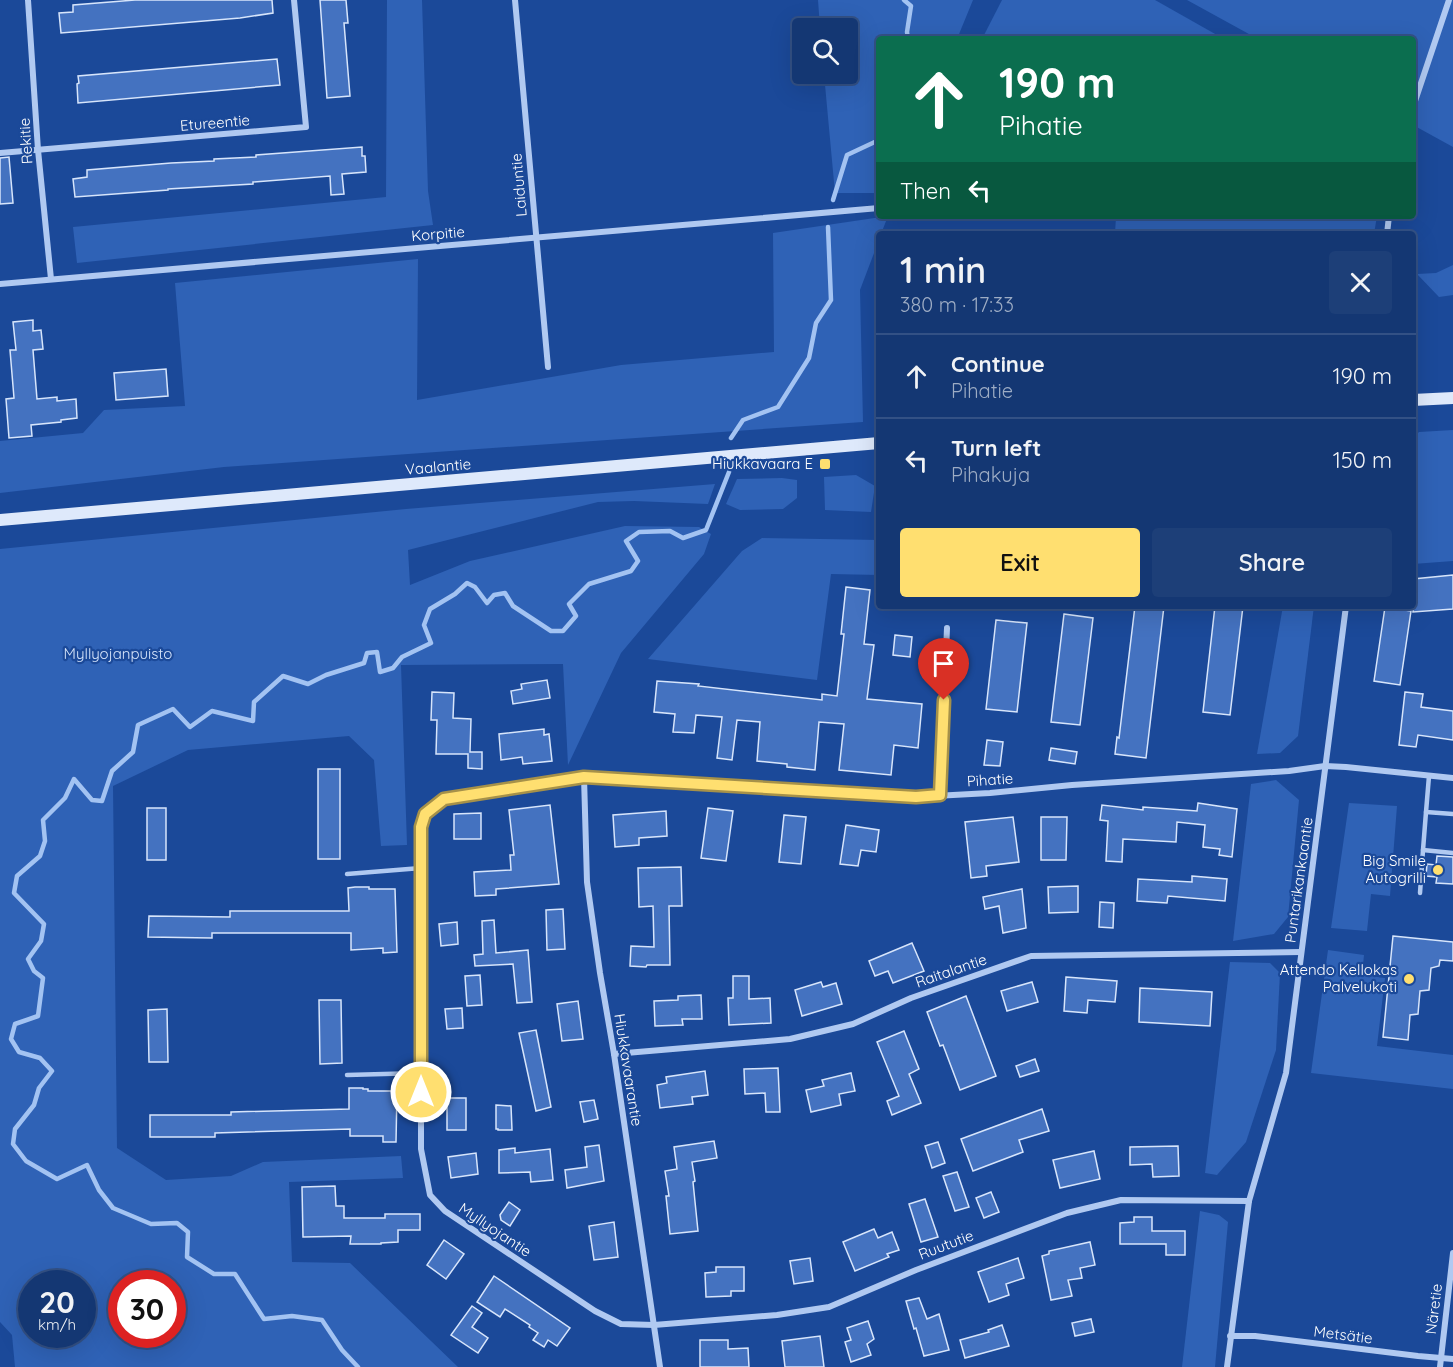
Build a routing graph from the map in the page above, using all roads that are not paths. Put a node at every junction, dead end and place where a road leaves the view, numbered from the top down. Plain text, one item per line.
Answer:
1 (28, 0) edge
2 (294, 0) edge
3 (515, 0) edge
4 (1449, 0) edge
5 (1416, 98) edge
6 (38, 150) junction
7 (0, 153) edge
8 (876, 208) edge
9 (536, 237) junction
10 (51, 279) junction
11 (0, 284) edge
12 (549, 367) dead end
13 (1453, 398) edge
14 (1416, 400) edge
15 (876, 443) edge
16 (0, 520) edge
17 (1346, 609) edge
18 (947, 628) dead end
19 (1325, 766) junction
20 (1429, 776) junction
21 (584, 777) junction
22 (1453, 778) edge
23 (940, 795) junction
24 (1426, 812) junction
25 (1453, 814) edge
26 (1423, 850) junction
27 (1453, 853) edge
28 (421, 868) junction
29 (346, 874) dead end
30 (1420, 893) dead end
31 (1301, 952) junction
32 (614, 1054) junction
33 (421, 1073) junction
34 (347, 1075) dead end
35 (1249, 1201) junction
36 (1453, 1253) edge
37 (654, 1325) junction
38 (1230, 1336) junction
39 (1441, 1357) junction
40 (1453, 1359) edge
41 (660, 1367) edge
42 (1227, 1367) edge
43 (1440, 1367) edge

1 - 6 street, Rekitie
2 - 6 street, Etureentie
3 - 9 street, Laiduntie
4 - 5 street
6 - 7 street, Etureentie
6 - 10 street, Rekitie
8 - 9 street, Korpitie
9 - 10 street, Korpitie
9 - 12 street, Laiduntie
10 - 11 street, Korpitie
13 - 14 street
15 - 16 street, Vaalantie
17 - 19 street, Puntarikankaantie
18 - 23 street
19 - 20 street, Pihatie
19 - 23 street, Pihatie
19 - 31 street, Puntarikankaantie
20 - 22 street, Pihatie
20 - 24 lane
21 - 23 street, Pihatie
21 - 28 street, Myllyojantie
21 - 32 street, Hiukkavaarantie
24 - 25 lane
24 - 26 lane
26 - 27 lane
26 - 30 lane
28 - 29 lane
28 - 33 street, Myllyojantie
31 - 32 street, Raitalantie
31 - 35 street, Puntarikankaantie
32 - 37 street, Hiukkavaarantie
33 - 34 lane
33 - 37 street, Myllyojantie
35 - 37 street, Ruututie
35 - 38 street, Puntarikankaantie
36 - 39 street, Näretie
37 - 41 street, Hiukkavaarantie
38 - 39 street, Metsätie
38 - 42 street, Puntarikankaantie
39 - 40 street, Metsätie
39 - 43 street, Näretie

